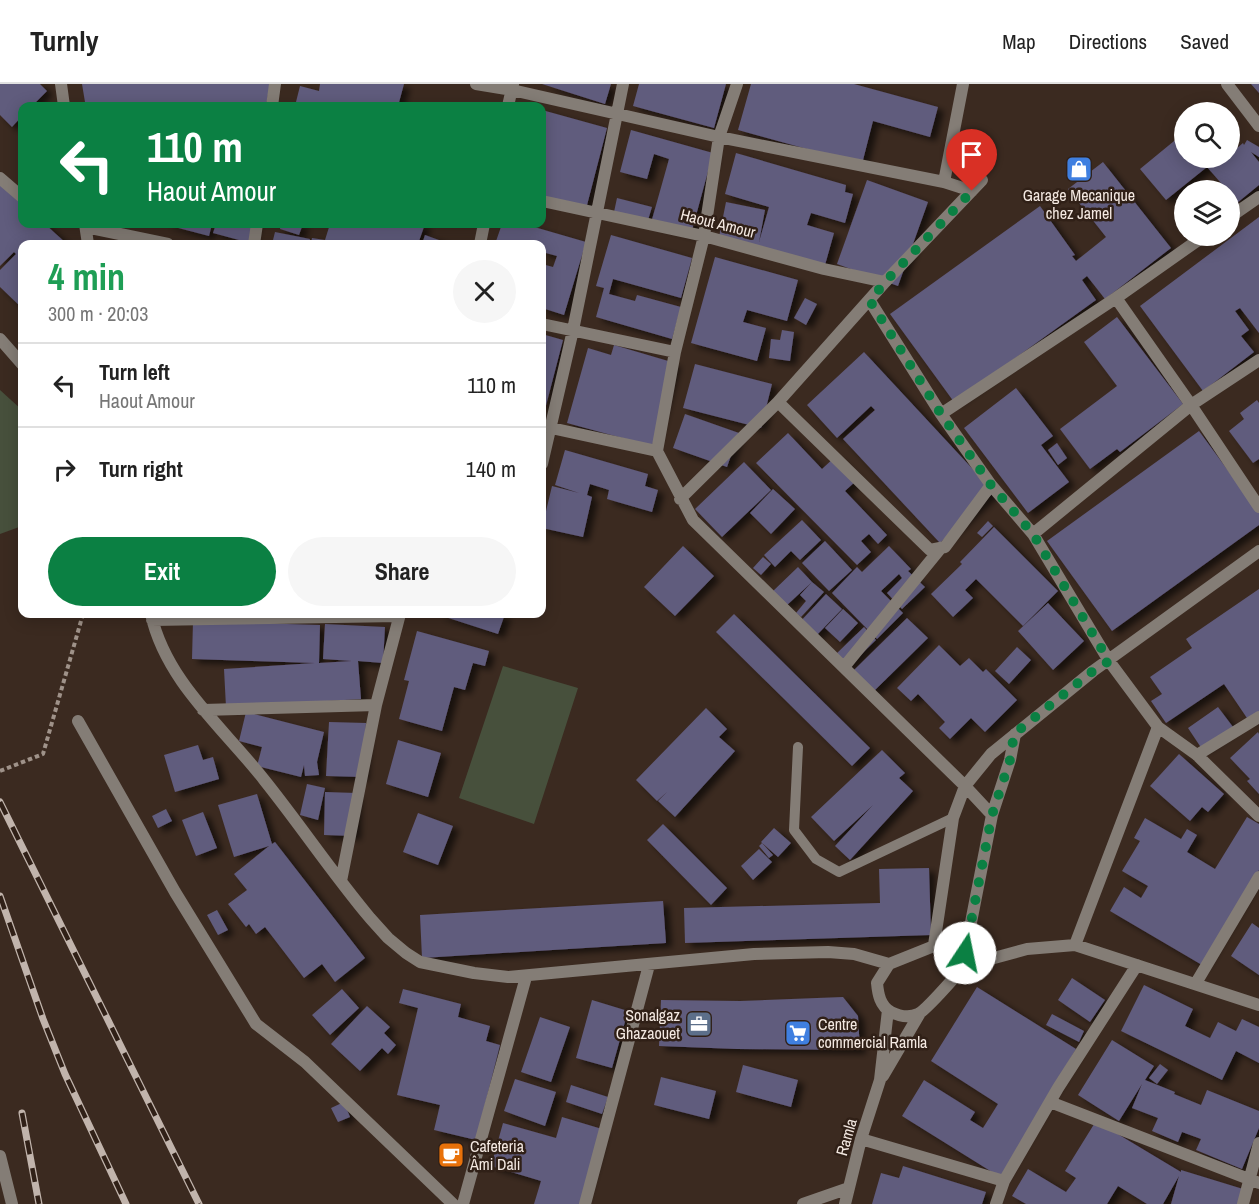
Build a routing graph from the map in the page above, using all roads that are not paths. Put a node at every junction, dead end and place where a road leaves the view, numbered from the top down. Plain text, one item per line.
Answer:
1 (274, 84) edge
2 (477, 84) edge
3 (623, 84) edge
4 (737, 84) edge
5 (963, 84) edge
6 (1227, 84) edge
7 (60, 85) edge
8 (512, 87) edge
9 (63, 102) edge
10 (272, 102) edge
11 (509, 102) edge
12 (617, 113) junction
13 (1259, 126) edge
14 (719, 137) junction
15 (0, 178) edge
16 (982, 180) dead end
17 (944, 182) junction
18 (972, 191) junction
19 (18, 193) edge
20 (1259, 196) edge
21 (546, 202) edge
22 (1240, 210) edge
23 (596, 212) junction
24 (98, 228) edge
25 (704, 236) junction
26 (151, 240) edge
27 (1190, 246) edge
28 (885, 282) junction
29 (1116, 298) junction
30 (870, 301) junction
31 (546, 325) edge
32 (573, 330) junction
33 (0, 339) edge
34 (675, 352) junction
35 (18, 359) edge
36 (1259, 360) edge
37 (778, 402) junction
38 (1191, 405) junction
39 (941, 414) junction
40 (546, 426) edge
41 (657, 451) junction
42 (991, 485) junction
43 (680, 499) junction
44 (1259, 507) edge
45 (1033, 534) junction
46 (940, 549) junction
47 (1259, 551) edge
48 (151, 618) edge
49 (399, 618) edge
50 (1109, 661) junction
51 (843, 668) junction
52 (376, 705) junction
53 (203, 711) junction
54 (1259, 717) edge
55 (78, 721) dead end
56 (1158, 727) junction
57 (1014, 734) junction
58 (798, 747) dead end
59 (1197, 755) junction
60 (965, 786) junction
61 (992, 815) junction
62 (1259, 816) edge
63 (953, 818) junction
64 (1259, 877) edge
65 (341, 881) junction
66 (934, 945) junction
67 (1075, 945) junction
68 (968, 960) junction
69 (889, 964) junction
70 (649, 965) junction
71 (1137, 965) junction
72 (526, 976) junction
73 (1196, 983) junction
74 (1259, 1005) edge
75 (888, 1010) junction
76 (920, 1013) junction
77 (880, 1080) junction
78 (1050, 1102) junction
79 (861, 1139) junction
80 (1259, 1143) edge
81 (0, 1156) edge
82 (1004, 1181) junction
83 (1254, 1182) edge
84 (849, 1188) junction
85 (12, 1204) edge
86 (453, 1204) edge
87 (463, 1204) edge
88 (585, 1204) edge
89 (802, 1204) edge
90 (845, 1204) edge
91 (996, 1204) edge
92 (1243, 1204) edge

1 - 10 street
2 - 8 street
3 - 12 street
4 - 14 street
5 - 17 street
6 - 13 street
7 - 9 street
8 - 11 street
8 - 12 street
12 - 14 street
12 - 23 street
14 - 17 street
14 - 25 street
15 - 19 street
16 - 18 street
17 - 18 street
18 - 28 street
20 - 22 street
21 - 23 street, Haout Amour
23 - 25 street, Haout Amour
23 - 32 street
24 - 26 street
25 - 28 street, Haout Amour
25 - 34 street
27 - 29 street
28 - 30 street
29 - 38 street
29 - 39 street
30 - 37 street
30 - 39 street
31 - 32 street
32 - 34 street
32 - 40 street
33 - 35 street
34 - 41 street
36 - 38 street
37 - 43 street
37 - 46 street
38 - 44 street
38 - 45 street
39 - 42 street
40 - 41 street
41 - 43 street
42 - 45 street
42 - 46 street
43 - 51 street
45 - 50 street
46 - 51 street
47 - 50 street
48 - 53 street
49 - 52 street
50 - 56 street
50 - 57 street
51 - 60 street
52 - 53 street
52 - 65 street
53 - 65 street
54 - 59 street
55 - 86 street
56 - 59 street
56 - 67 street
57 - 60 street
57 - 61 street
58 - 63 lane
59 - 62 street
60 - 61 street
60 - 63 street
61 - 68 street
63 - 66 street
64 - 73 street
65 - 72 street
66 - 68 street
66 - 69 street
67 - 68 street
67 - 71 street
68 - 76 street
69 - 70 street
69 - 75 street
70 - 72 street
70 - 88 street
71 - 73 street
71 - 78 street
72 - 87 street
73 - 74 street
75 - 76 street
75 - 77 street
76 - 77 street
77 - 79 street, Ramla
78 - 82 street
78 - 83 street
79 - 82 street
79 - 84 street, Ramla
80 - 83 street
81 - 85 street
82 - 91 street
83 - 92 street
84 - 89 street
84 - 90 street, Ramla

